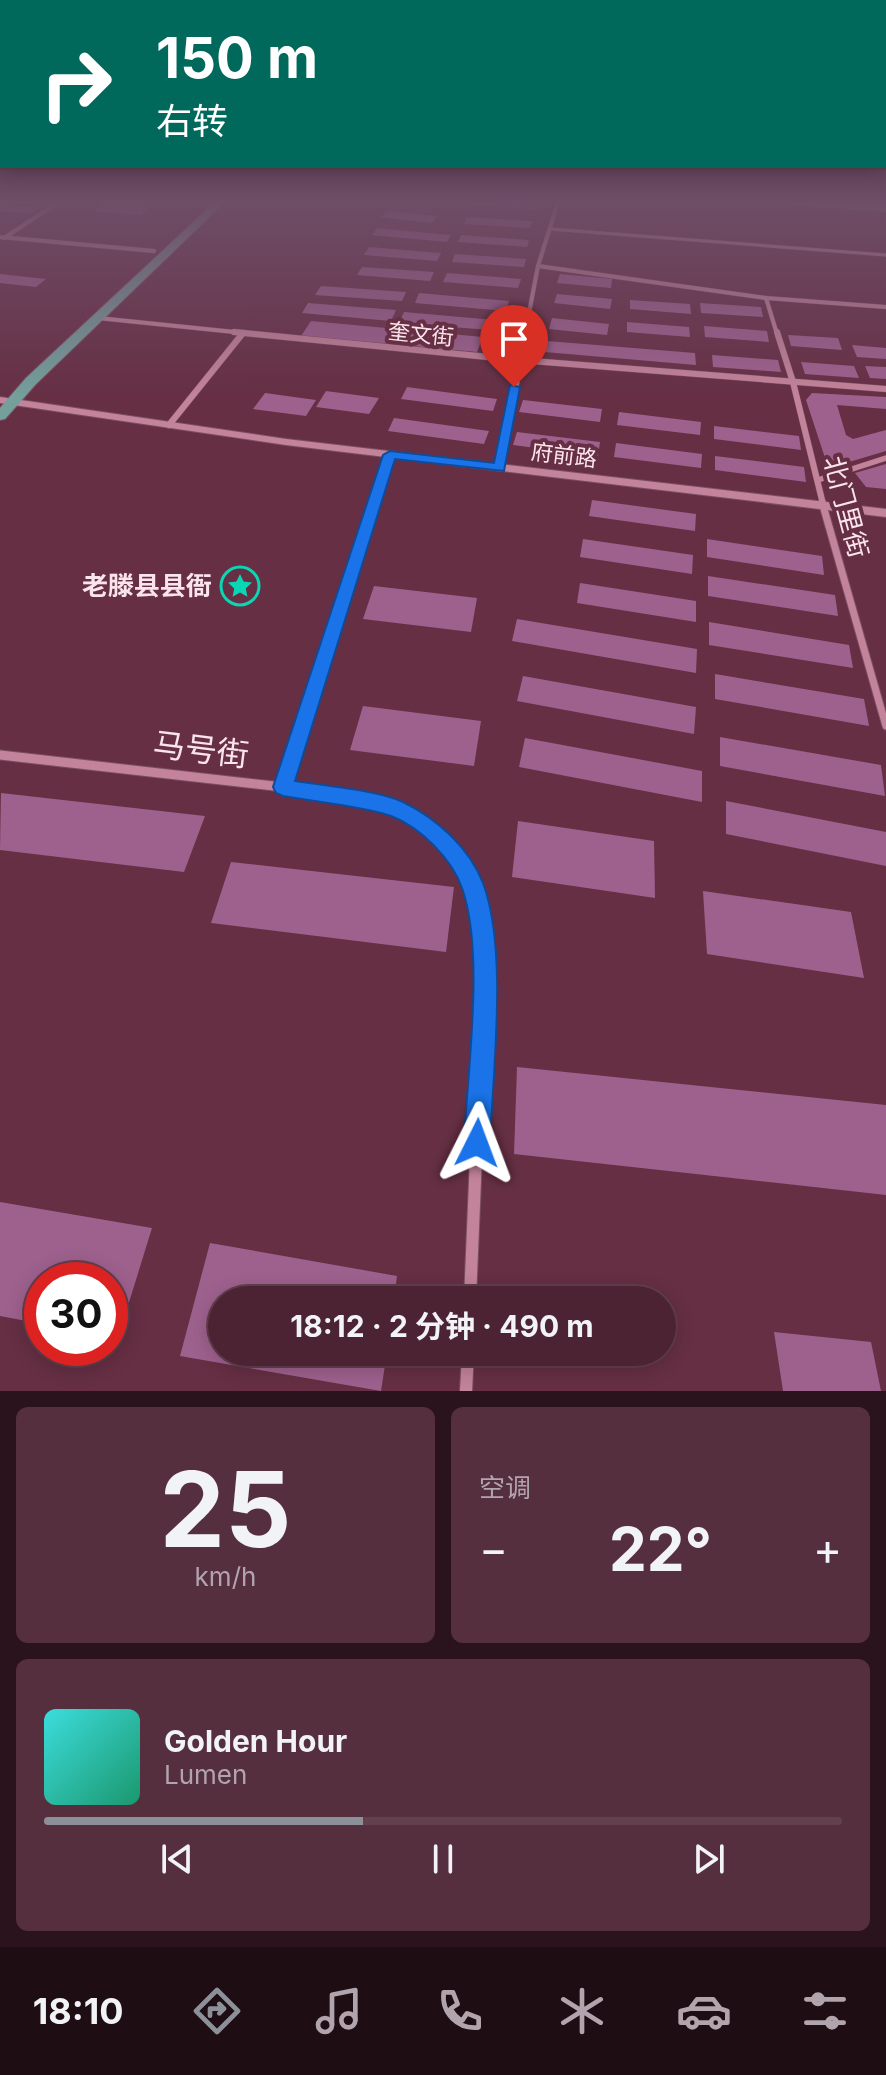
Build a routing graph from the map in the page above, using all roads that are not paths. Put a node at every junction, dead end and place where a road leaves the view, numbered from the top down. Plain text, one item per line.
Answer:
1 (538, 266) edge
2 (138, 267) edge
3 (152, 267) edge
4 (545, 267) edge
5 (766, 298) junction
6 (886, 307) edge
7 (98, 318) junction
8 (243, 333) junction
9 (519, 360) junction
10 (793, 382) junction
11 (886, 389) edge
12 (4, 399) edge
13 (0, 416) edge
14 (169, 425) junction
15 (390, 455) junction
16 (886, 458) edge
17 (500, 468) junction
18 (818, 480) junction
19 (823, 505) junction
20 (886, 513) edge
21 (886, 726) edge
22 (0, 755) edge
23 (283, 787) junction
24 (471, 1286) edge
25 (467, 1366) edge
26 (466, 1391) edge

1 - 9 street
2 - 12 main road
3 - 7 main road
4 - 5 street
5 - 6 street
5 - 10 street, 北门里街
7 - 8 street, 奎文街
7 - 12 main road
8 - 9 street, 奎文街
8 - 14 street
9 - 10 street, 奎文街
9 - 17 street
10 - 11 street, 奎文街
10 - 18 street, 北门里街
12 - 13 main road
12 - 14 main road, 府前路
14 - 15 main road, 府前路
15 - 17 main road, 府前路
15 - 23 street
16 - 18 street
17 - 19 main road, 府前路
18 - 19 street, 北门里街
19 - 20 main road, 府前路
19 - 21 street, 北门里街
22 - 23 street, 马号街
23 - 24 street, 马号街
25 - 26 street

